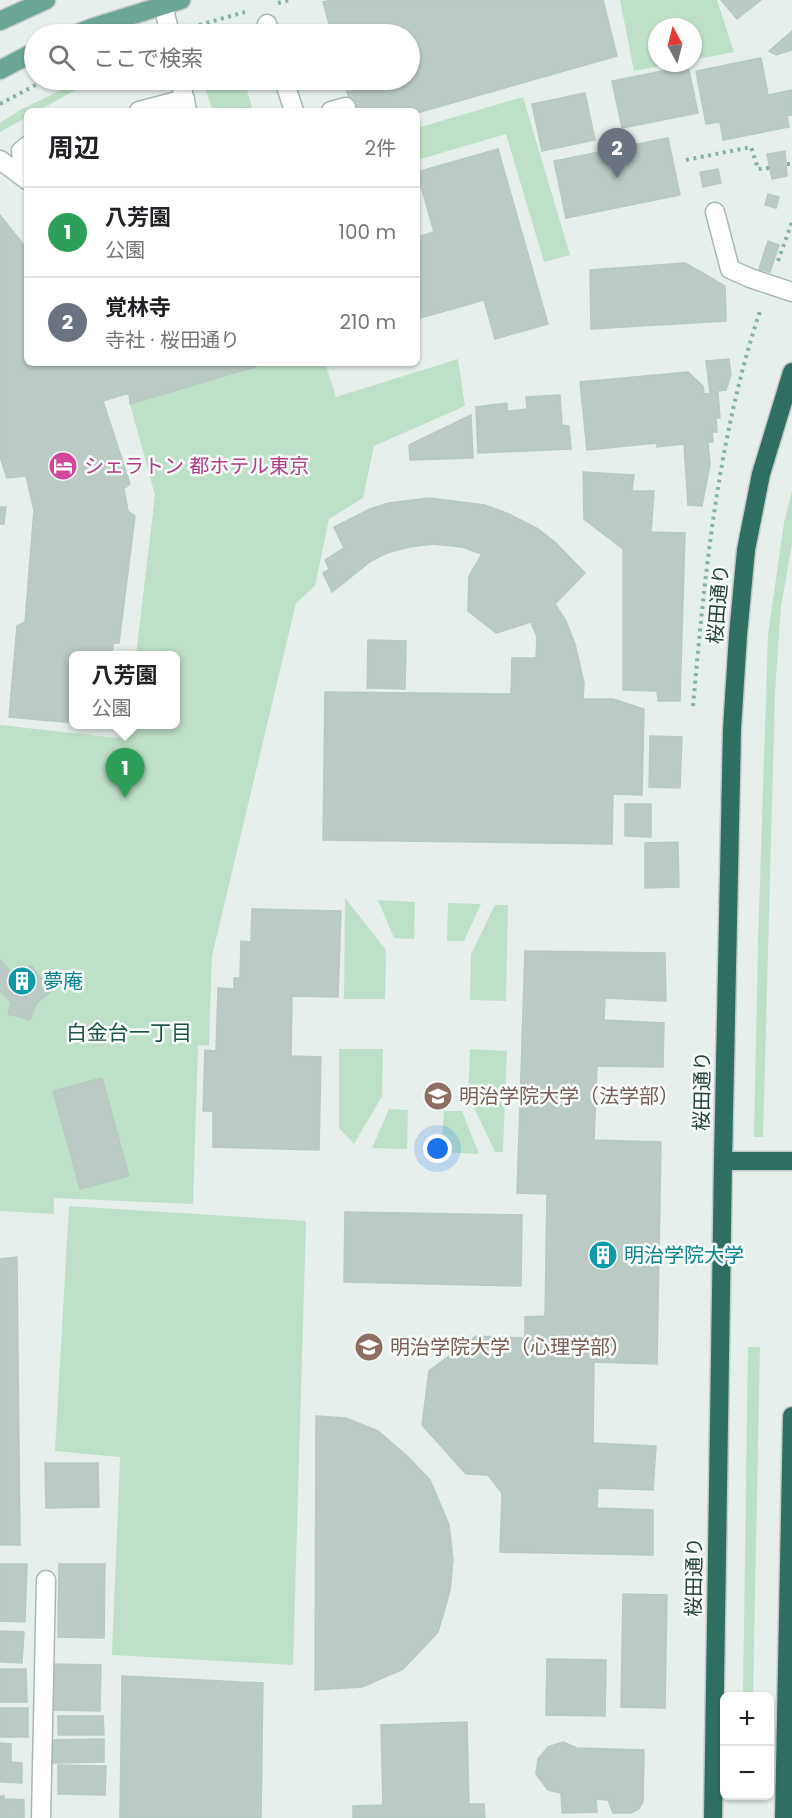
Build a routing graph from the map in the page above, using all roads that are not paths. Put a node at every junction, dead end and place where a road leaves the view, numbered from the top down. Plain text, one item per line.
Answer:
1 (46, 0) edge
2 (181, 0) edge
3 (161, 3) edge
4 (21, 5) edge
5 (0, 21) edge
6 (103, 24) edge
7 (167, 24) edge
8 (24, 57) edge
9 (0, 70) edge
10 (182, 90) edge
11 (287, 90) edge
12 (186, 105) edge
13 (162, 108) edge
14 (293, 108) edge
15 (24, 148) edge
16 (0, 160) edge
17 (24, 167) edge
18 (24, 177) edge
19 (715, 212) dead end
20 (792, 292) edge
21 (792, 372) edge
22 (723, 1161) junction
23 (792, 1161) edge
24 (792, 1416) edge
25 (46, 1580) dead end
26 (41, 1818) edge
27 (713, 1818) edge
28 (784, 1818) edge

1 - 4 main road
2 - 3 main road
3 - 6 main road
3 - 7 lane
4 - 5 main road
8 - 9 main road
10 - 12 lane
11 - 14 lane
12 - 13 lane
15 - 17 lane
16 - 18 lane
19 - 20 lane
21 - 22 highway, 桜田通り
22 - 23 highway
22 - 27 highway, 桜田通り
24 - 28 highway
25 - 26 lane

